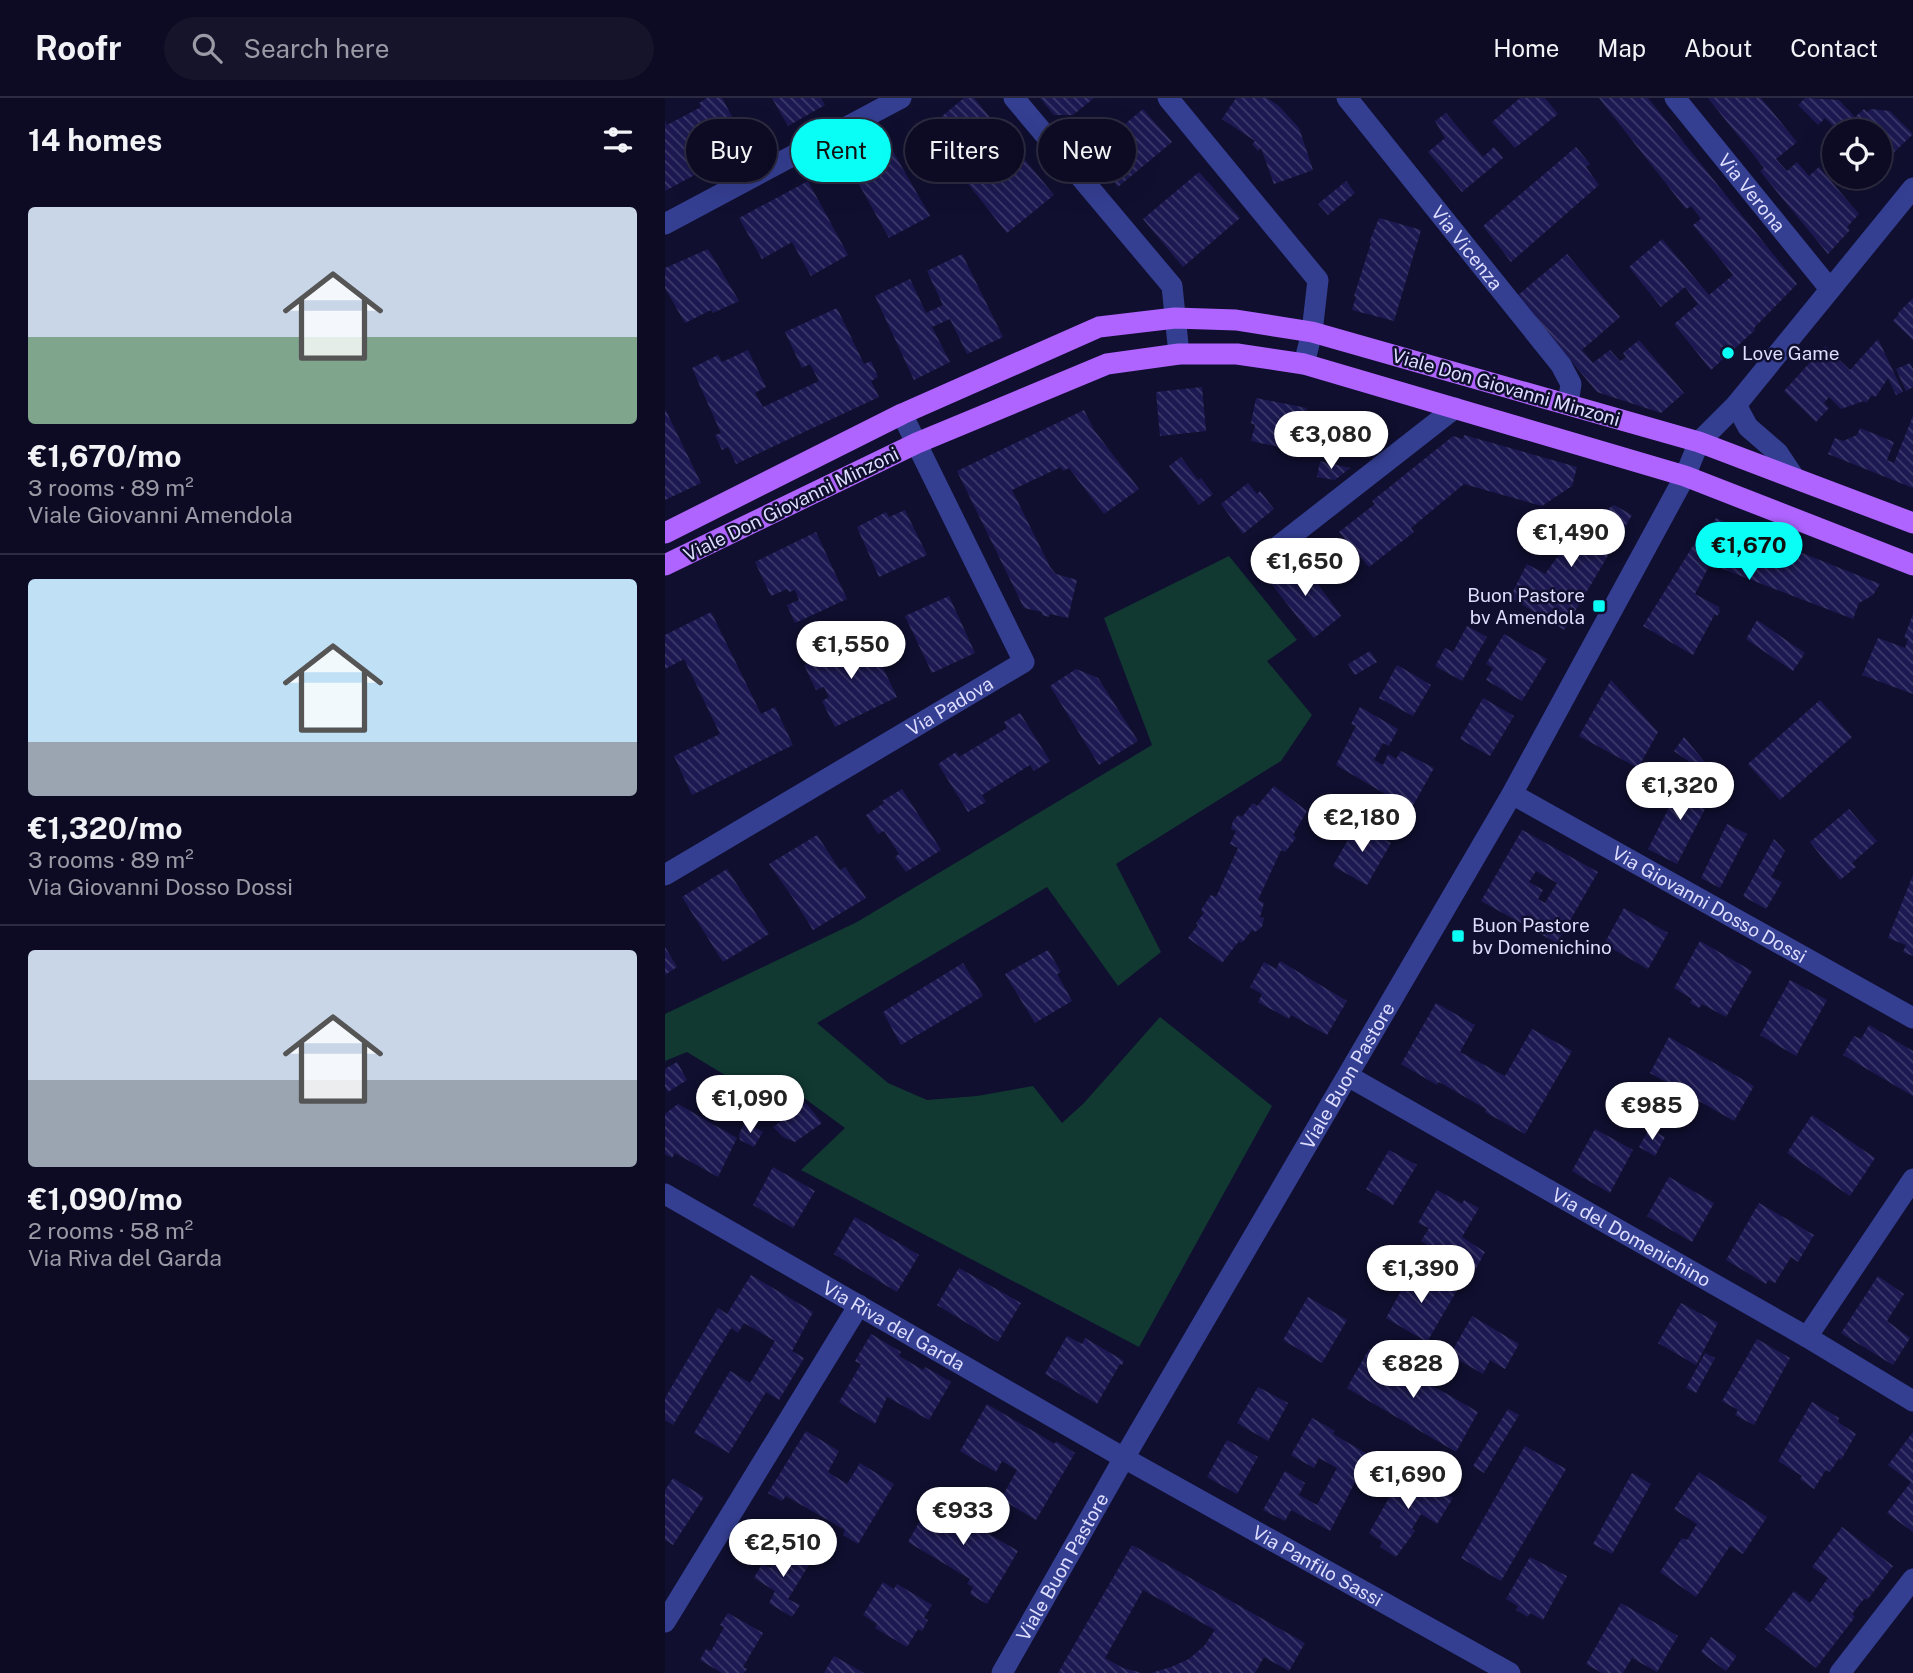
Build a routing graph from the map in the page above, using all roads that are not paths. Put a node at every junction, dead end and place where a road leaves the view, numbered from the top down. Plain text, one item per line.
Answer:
1 (901, 98) edge
2 (1014, 98) edge
3 (1168, 98) edge
4 (1347, 98) edge
5 (1675, 98) edge
6 (872, 104) edge
7 (1913, 188) edge
8 (665, 224) edge
9 (1830, 289) junction
10 (1175, 318) junction
11 (1312, 332) junction
12 (1179, 355) junction
13 (1304, 364) junction
14 (1568, 404) junction
15 (1736, 405) junction
16 (1455, 408) junction
17 (902, 414) junction
18 (1699, 442) junction
19 (917, 443) junction
20 (1685, 476) junction
21 (1794, 477) junction
22 (1913, 523) edge
23 (665, 533) edge
24 (1272, 551) dead end
25 (665, 565) edge
26 (1913, 565) edge
27 (1512, 794) junction
28 (665, 875) edge
29 (1913, 1018) edge
30 (1347, 1076) junction
31 (1913, 1179) edge
32 (665, 1194) edge
33 (859, 1306) junction
34 (1807, 1337) junction
35 (1913, 1401) edge
36 (1124, 1458) junction
37 (1913, 1579) edge
38 (665, 1622) edge
39 (1002, 1673) edge
40 (1510, 1673) edge
41 (1840, 1673) edge

1 - 6 street
2 - 10 street
3 - 11 street
4 - 14 street, Via Vicenza
5 - 9 street, Via Verona
6 - 8 street
7 - 9 street
9 - 15 street
10 - 11 main road, Viale Don Giovanni Minzoni
10 - 12 street
10 - 17 main road, Viale Don Giovanni Minzoni
11 - 13 street
11 - 14 main road, Viale Don Giovanni Minzoni
12 - 13 main road, Viale Don Giovanni Minzoni
12 - 19 main road, Viale Don Giovanni Minzoni
13 - 16 main road, Viale Don Giovanni Minzoni
14 - 18 main road, Viale Don Giovanni Minzoni
15 - 18 street
15 - 21 street
16 - 20 main road, Viale Don Giovanni Minzoni
16 - 24 street
17 - 19 street, Viale Don Giovanni Minzoni
17 - 23 main road, Viale Don Giovanni Minzoni
18 - 20 street, Viale Buon Pastore
18 - 21 main road, Viale Don Giovanni Minzoni
19 - 25 main road, Viale Don Giovanni Minzoni
19 - 28 street, Via Padova
20 - 26 main road, Viale Don Giovanni Minzoni
20 - 27 street, Viale Buon Pastore
21 - 22 main road, Viale Don Giovanni Minzoni
27 - 29 street, Via Giovanni Dosso Dossi
27 - 30 street, Viale Buon Pastore
30 - 34 street, Via del Domenichino
30 - 36 street, Viale Buon Pastore
31 - 34 street
32 - 33 street, Via Riva del Garda
33 - 36 street, Via Riva del Garda
33 - 38 street
34 - 35 street, Via del Domenichino
36 - 39 street, Viale Buon Pastore
36 - 40 street, Via Panfilo Sassi
37 - 41 street

